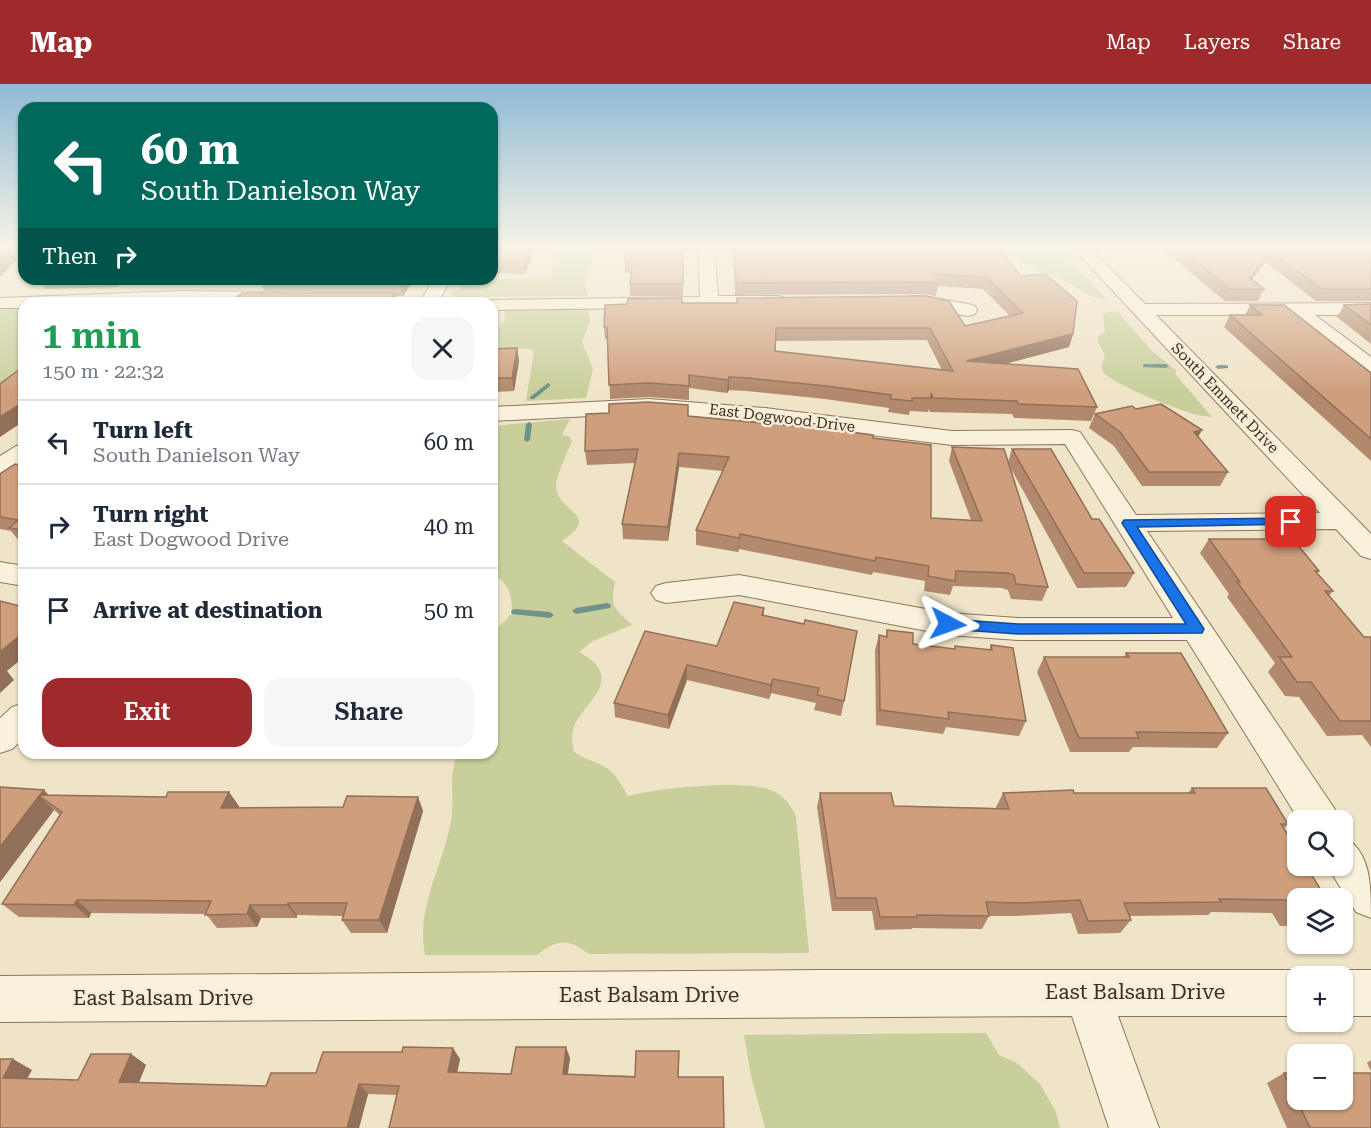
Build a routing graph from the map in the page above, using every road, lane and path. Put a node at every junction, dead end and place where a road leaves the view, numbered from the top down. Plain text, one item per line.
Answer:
1 (709, 295) edge
2 (1125, 295) edge
3 (709, 301) junction
4 (793, 301) edge
5 (888, 301) edge
6 (1, 303) edge
7 (18, 303) edge
8 (498, 305) edge
9 (1296, 309) junction
10 (1371, 309) edge
11 (968, 310) dead end
12 (1140, 310) junction
13 (1371, 367) edge
14 (498, 414) edge
15 (18, 455) edge
16 (0, 467) edge
17 (1343, 521) junction
18 (1128, 523) junction
19 (1371, 550) edge
20 (0, 572) edge
21 (18, 575) edge
22 (666, 593) dead end
23 (1197, 629) junction
24 (18, 722) edge
25 (0, 739) edge
26 (1314, 810) edge
27 (1353, 871) edge
28 (1371, 898) edge
29 (1087, 992) junction
30 (1287, 993) edge
31 (1353, 993) edge
32 (1371, 993) edge
33 (0, 999) edge
34 (1134, 1128) edge

1 - 3 street
2 - 12 street, South Emmett Drive
3 - 4 street
3 - 8 street
5 - 11 street
6 - 7 street
9 - 10 street
9 - 12 street
9 - 13 street
12 - 17 street, South Emmett Drive
14 - 18 street, East Dogwood Drive
15 - 16 street
17 - 18 street
17 - 19 street, South Emmett Drive
18 - 23 street
20 - 21 street
22 - 23 street
23 - 26 street
24 - 25 street
27 - 28 street
29 - 30 street, East Balsam Drive
29 - 33 street, East Balsam Drive
29 - 34 street
31 - 32 street

